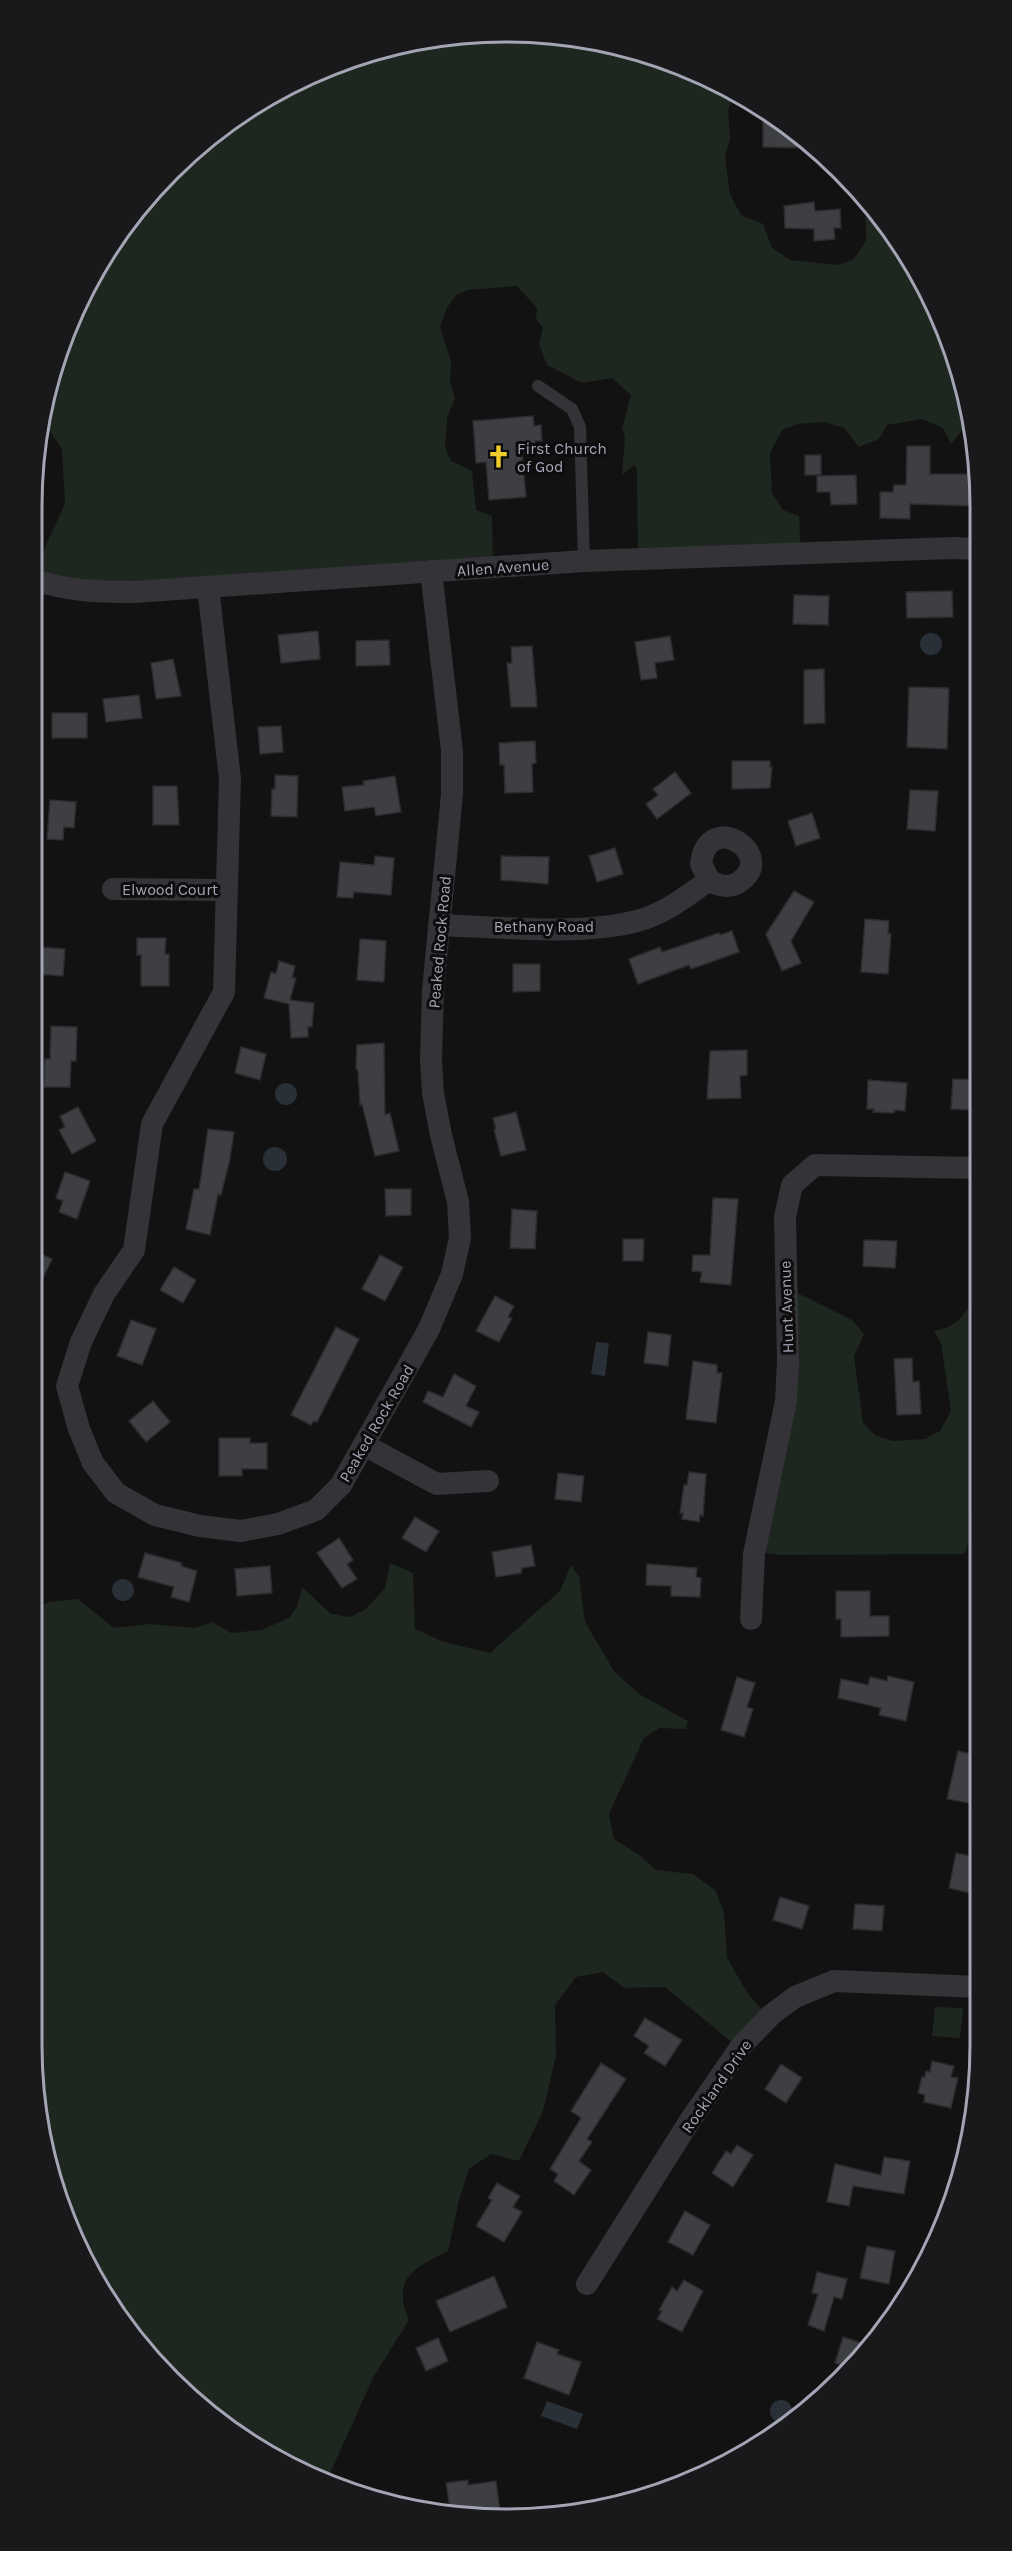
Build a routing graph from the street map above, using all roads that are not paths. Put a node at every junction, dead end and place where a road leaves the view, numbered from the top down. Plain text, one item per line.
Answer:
1 (538, 386) dead end
2 (970, 549) edge
3 (584, 561) junction
4 (431, 571) junction
5 (42, 582) edge
6 (208, 587) junction
7 (709, 880) dead end
8 (113, 889) dead end
9 (227, 890) junction
10 (439, 925) junction
11 (970, 1168) edge
12 (364, 1445) junction
13 (488, 1480) dead end
14 (752, 1619) dead end
15 (970, 1987) edge
16 (587, 2284) dead end

1 - 3 lane
2 - 3 street, Allen Avenue
3 - 4 street, Allen Avenue
4 - 6 street, Allen Avenue
4 - 10 street, Peaked Rock Road
5 - 6 street, Allen Avenue
6 - 9 street, Peaked Rock Road
7 - 10 street, Bethany Road
8 - 9 street, Elwood Court
9 - 12 street, Peaked Rock Road
10 - 12 street, Peaked Rock Road
11 - 14 street, Hunt Avenue
12 - 13 street
15 - 16 street, Rockland Drive

